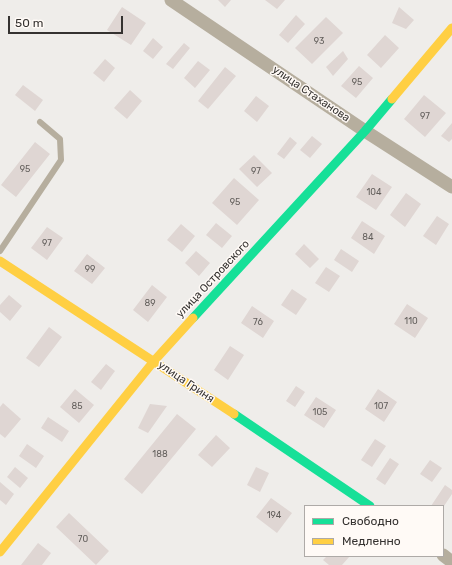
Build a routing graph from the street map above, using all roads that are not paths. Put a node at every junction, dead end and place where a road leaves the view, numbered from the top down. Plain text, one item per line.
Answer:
1 (171, 0) edge
2 (452, 28) edge
3 (40, 122) dead end
4 (365, 131) junction
5 (452, 187) edge
6 (0, 251) edge
7 (0, 261) edge
8 (154, 361) junction
9 (369, 505) edge
10 (0, 552) edge

1 - 4 street, улица Стаханова
2 - 4 street, улица Островского
3 - 6 lane
4 - 5 street, улица Стаханова
4 - 8 street, улица Островского
7 - 8 street, улица Гриня
8 - 9 street, улица Гриня
8 - 10 street, улица Островского

